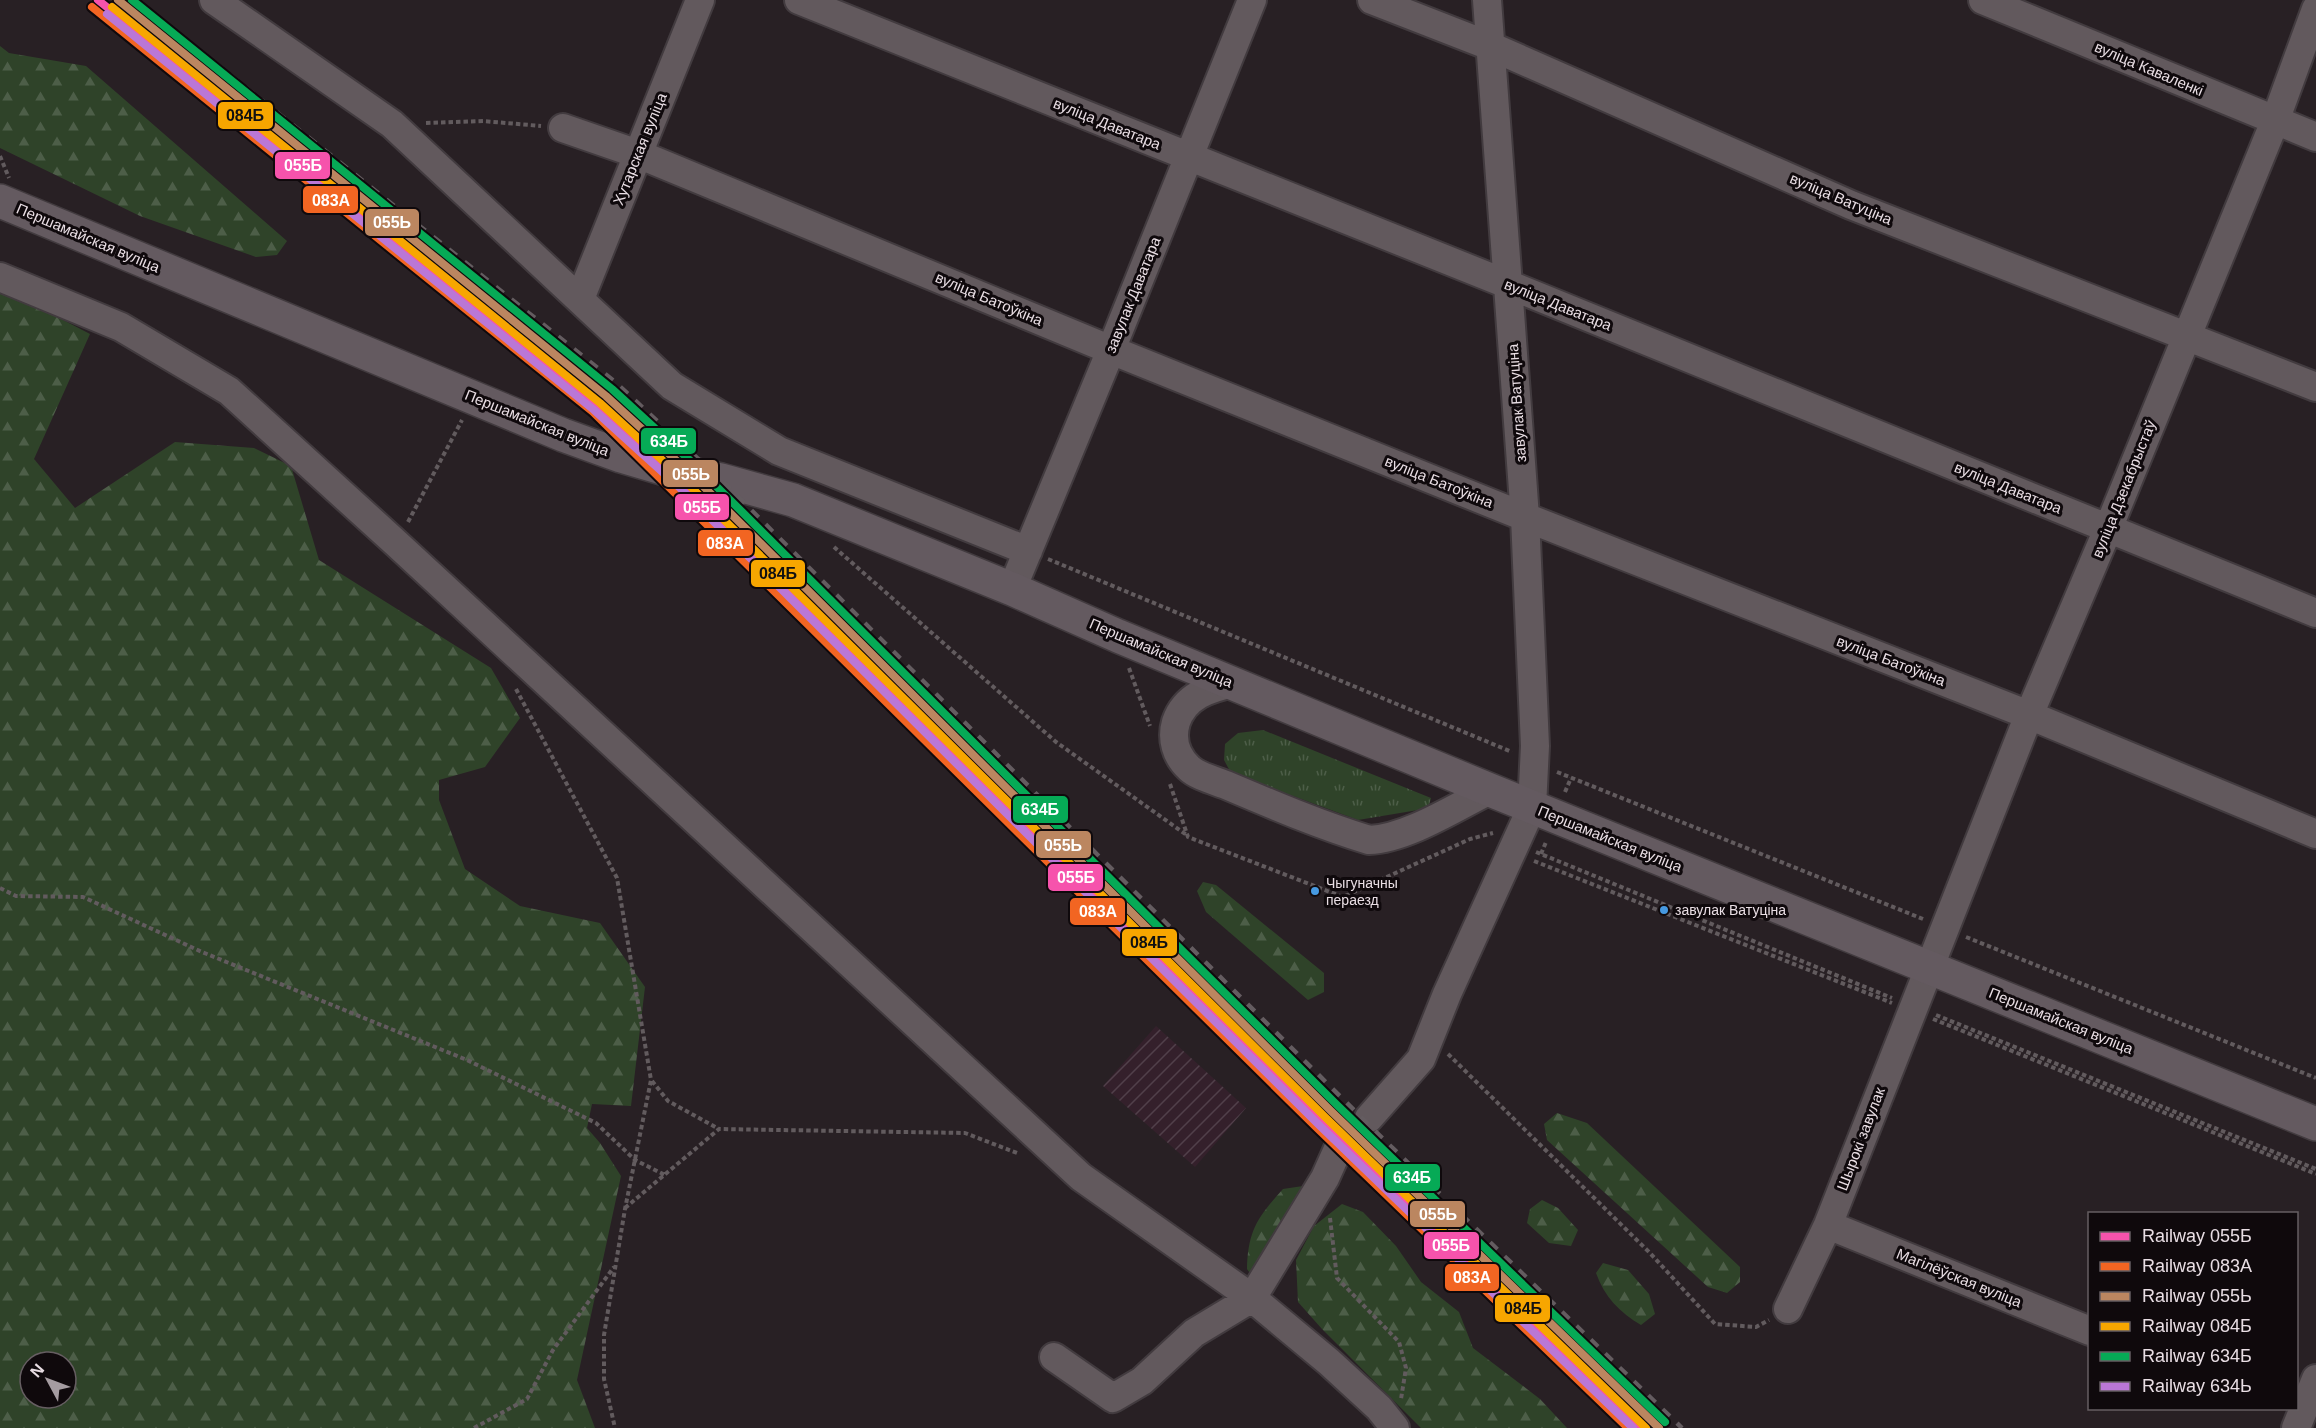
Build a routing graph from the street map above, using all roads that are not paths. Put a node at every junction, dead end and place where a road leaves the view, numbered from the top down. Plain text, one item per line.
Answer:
1 (214, 0) edge
2 (699, 0) edge
3 (799, 0) edge
4 (1252, 0) edge
5 (1371, 0) edge
6 (1487, 0) edge
7 (1983, 0) edge
8 (2316, 9) edge
9 (1490, 46) junction
10 (2275, 121) junction
11 (563, 128) road end
12 (2316, 137) edge
13 (639, 154) junction
14 (1189, 157) junction
15 (5, 191) edge
16 (0, 277) edge
17 (1507, 284) junction
18 (580, 299) junction
19 (2187, 335) junction
20 (1112, 350) junction
21 (2316, 387) edge
22 (1526, 517) junction
23 (2108, 529) junction
24 (1028, 551) junction
25 (1012, 589) junction
26 (2316, 613) edge
27 (1234, 683) junction
28 (2029, 715) junction
29 (1490, 790) junction
30 (1532, 807) junction
31 (2316, 834) edge
32 (1929, 967) junction
33 (1369, 1118) dead end
34 (2316, 1124) edge
35 (1338, 1149) dead end
36 (1828, 1225) junction
37 (1252, 1298) junction
38 (1788, 1309) road end
39 (2088, 1330) edge
40 (1054, 1357) dead end
41 (2316, 1379) edge
42 (1397, 1418) edge
43 (2298, 1419) edge

1 - 18 street
2 - 13 street, Хутарская вуліца
3 - 14 street, вуліца Даватара
4 - 14 street, завулак Даватара
5 - 9 street, вуліца Ватуціна
6 - 9 street, завулак Ватуціна
7 - 10 street, вуліца Каваленкі
8 - 10 street, вуліца Дзекабрыстаў
9 - 17 street, завулак Ватуціна
9 - 19 street, вуліца Ватуціна
10 - 12 street, вуліца Каваленкі
10 - 19 street, вуліца Дзекабрыстаў
11 - 13 street, вуліца Батоўкіна
13 - 18 street, Хутарская вуліца
13 - 20 street, вуліца Батоўкіна
14 - 17 street, вуліца Даватара
14 - 20 street, завулак Даватара
15 - 25 main road, Першамайская вуліца
16 - 37 street
17 - 22 street, завулак Ватуціна
17 - 23 street, вуліца Даватара
18 - 24 street
19 - 21 street, вуліца Ватуціна
19 - 23 street, вуліца Дзекабрыстаў
20 - 22 street, вуліца Батоўкіна
20 - 24 street, завулак Даватара
22 - 28 street, вуліца Батоўкіна
22 - 30 street, завулак Ватуціна
23 - 26 street, вуліца Даватара
23 - 28 street, вуліца Дзекабрыстаў
24 - 25 street, завулак Даватара
25 - 27 main road, Першамайская вуліца
27 - 29 main road, Першамайская вуліца
27 - 29 street
28 - 31 street, вуліца Батоўкіна
28 - 32 street, вуліца Дзекабрыстаў
29 - 30 main road, Першамайская вуліца
30 - 32 main road, Першамайская вуліца
30 - 33 street
32 - 34 main road, Першамайская вуліца
32 - 36 street, Шырокі завулак
35 - 37 street
36 - 38 street, Шырокі завулак
36 - 39 street, Магілёўская вуліца
37 - 40 street
37 - 42 street
41 - 43 street

